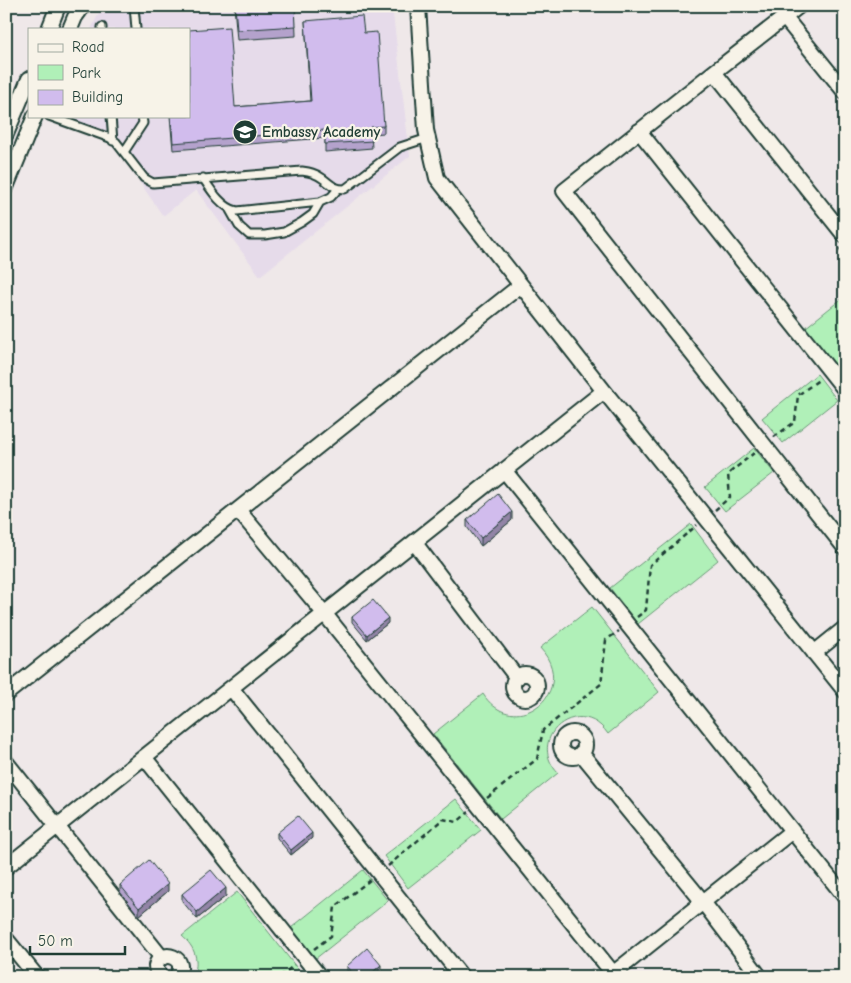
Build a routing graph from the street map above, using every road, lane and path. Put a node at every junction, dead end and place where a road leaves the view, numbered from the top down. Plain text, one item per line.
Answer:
1 (58, 6) edge
2 (83, 6) edge
3 (134, 6) edge
4 (418, 6) edge
5 (799, 6) edge
6 (785, 18) junction
7 (49, 28) edge
8 (70, 28) edge
9 (136, 28) edge
10 (714, 72) junction
11 (28, 81) edge
12 (845, 92) edge
13 (34, 118) edge
14 (54, 118) edge
15 (111, 118) edge
16 (142, 118) edge
17 (639, 132) junction
18 (6, 134) edge
19 (428, 138) junction
20 (114, 140) junction
21 (124, 152) junction
22 (202, 178) junction
23 (6, 187) edge
24 (338, 189) junction
25 (320, 202) junction
26 (230, 210) junction
27 (842, 241) edge
28 (845, 255) edge
29 (521, 285) junction
30 (830, 372) junction
31 (845, 390) edge
32 (604, 391) junction
33 (764, 445) junction
34 (504, 470) junction
35 (238, 510) junction
36 (706, 517) junction
37 (414, 542) junction
38 (845, 548) edge
39 (324, 614) junction
40 (627, 625) junction
41 (845, 628) edge
42 (814, 652) junction
43 (517, 678) dead end
44 (231, 688) junction
45 (845, 691) edge
46 (6, 694) edge
47 (581, 754) dead end
48 (144, 757) junction
49 (6, 762) edge
50 (478, 805) junction
51 (57, 826) junction
52 (792, 831) junction
53 (6, 867) edge
54 (380, 873) junction
55 (845, 896) edge
56 (703, 902) junction
57 (6, 939) edge
58 (304, 957) junction
59 (162, 958) junction
60 (590, 965) dead end
61 (612, 976) edge
62 (37, 977) edge
63 (161, 977) edge
64 (176, 977) edge
65 (280, 977) edge
66 (320, 977) edge
67 (462, 977) edge
68 (590, 977) edge
69 (760, 977) edge

1 - 7 street
2 - 8 street
3 - 9 lane
4 - 19 street
5 - 6 street
6 - 10 street
6 - 12 street
10 - 17 street
10 - 27 street
11 - 18 street
13 - 23 street
14 - 20 lane
15 - 20 lane
16 - 21 lane
17 - 30 street
17 - 33 street
19 - 24 lane
19 - 29 street
20 - 21 lane
21 - 22 lane
22 - 24 lane
22 - 26 lane
24 - 25 lane
25 - 26 lane
25 - 26 lane
27 - 28 path
29 - 32 street
29 - 35 street
30 - 31 street
30 - 33 path
32 - 34 street
32 - 36 street
33 - 36 path
33 - 38 street
34 - 37 street
34 - 40 street
35 - 39 street
35 - 46 street
36 - 40 path
36 - 42 street
37 - 39 street
37 - 43 street
39 - 44 street
39 - 50 street
40 - 50 path
40 - 52 street
41 - 42 street
42 - 45 street
44 - 48 street
44 - 54 street
47 - 56 street
48 - 51 street
48 - 58 street
49 - 51 street
50 - 54 path
50 - 61 street
51 - 53 street
51 - 59 street
52 - 55 street
52 - 56 street
54 - 58 path
54 - 67 street
56 - 61 street
56 - 69 street
57 - 62 street
58 - 65 path
58 - 66 street
59 - 63 street
59 - 64 street
60 - 68 path

